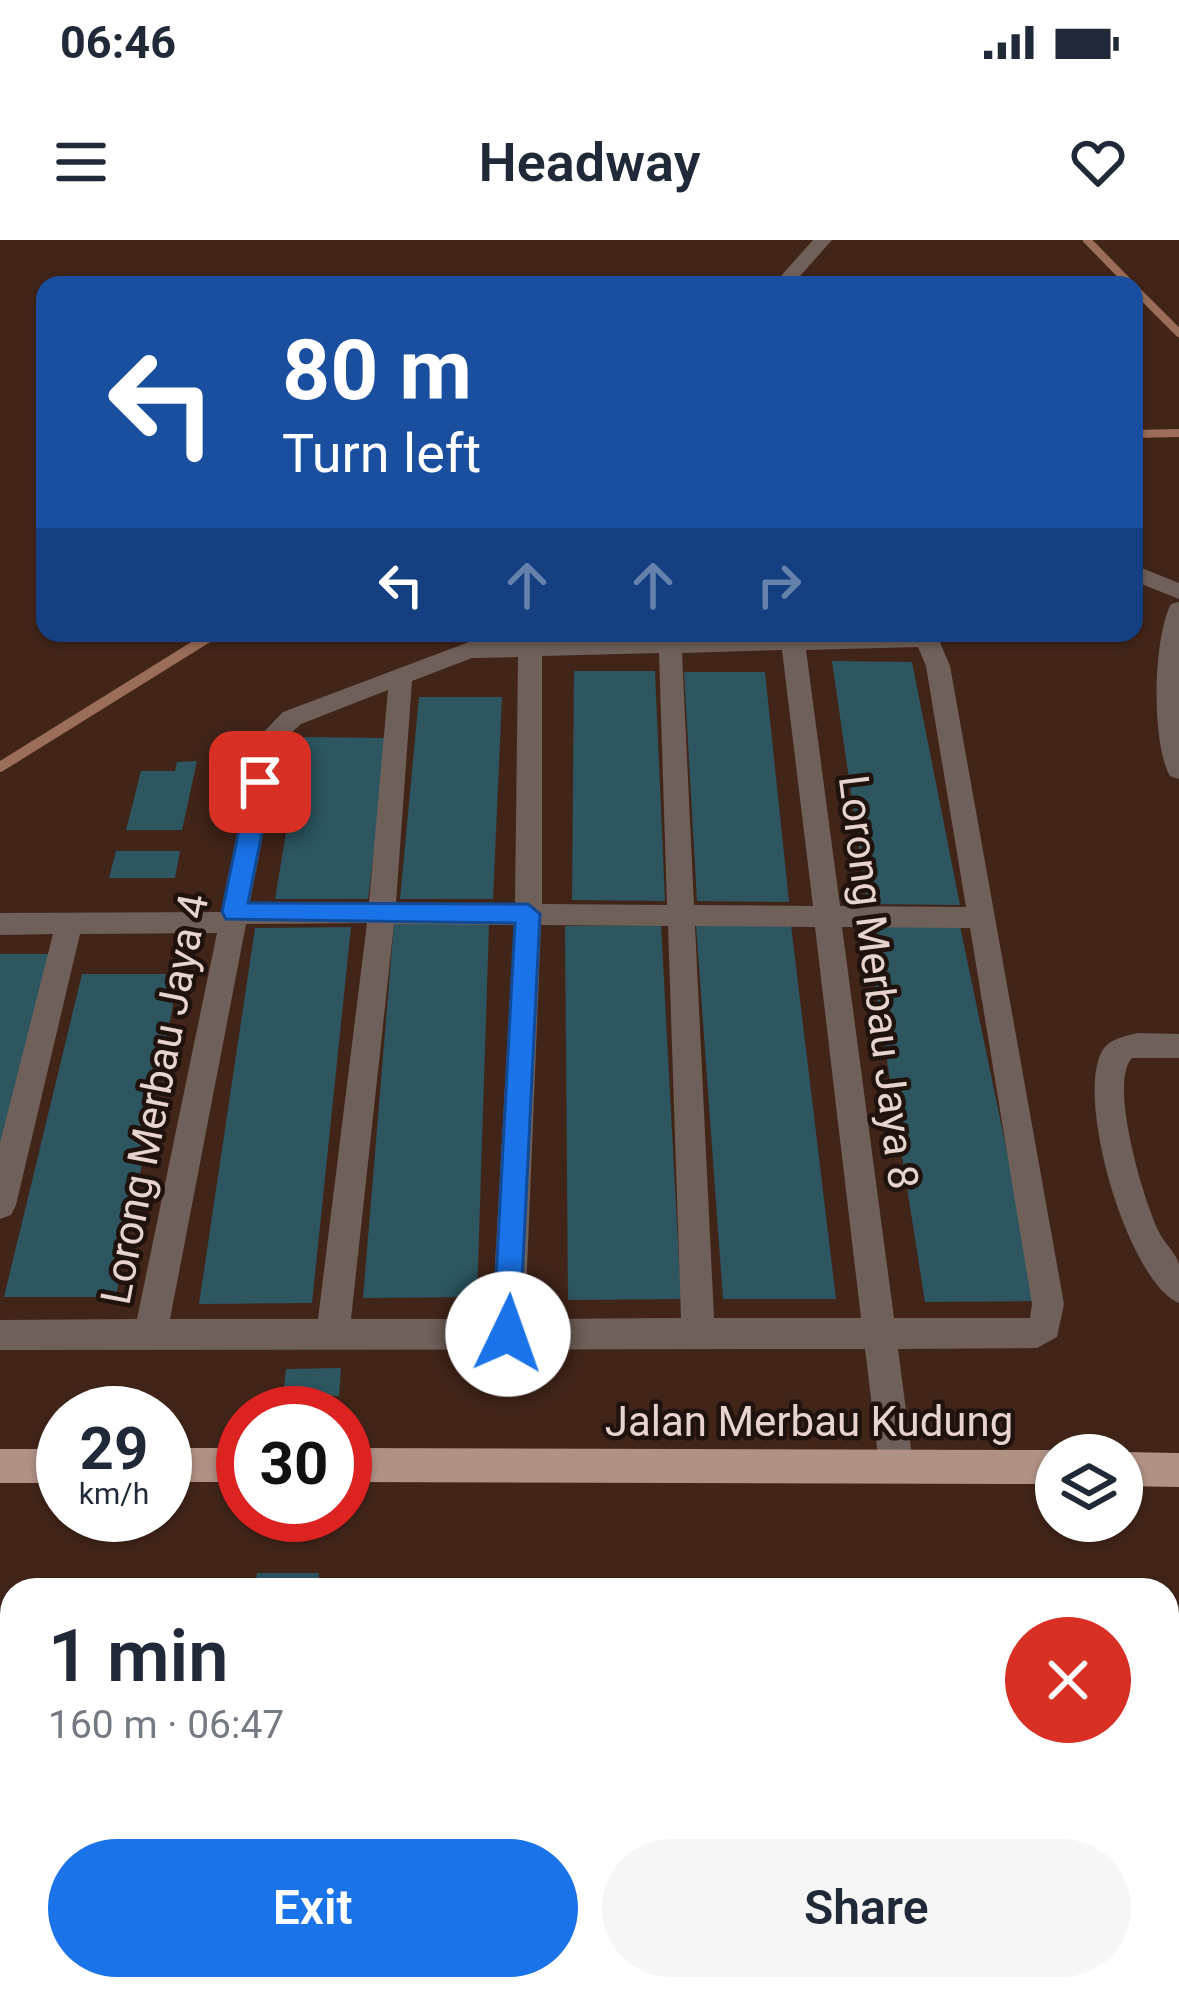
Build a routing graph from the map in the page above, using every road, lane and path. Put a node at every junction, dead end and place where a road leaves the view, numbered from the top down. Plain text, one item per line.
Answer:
1 (823, 240) edge
2 (790, 276) edge
3 (1143, 576) edge
4 (1179, 592) edge
5 (1179, 609) edge
6 (768, 642) edge
7 (793, 642) edge
8 (928, 642) edge
9 (670, 646) junction
10 (530, 648) junction
11 (401, 674) junction
12 (1179, 770) edge
13 (382, 913) junction
14 (528, 914) junction
15 (682, 914) junction
16 (830, 915) junction
17 (233, 917) junction
18 (982, 918) junction
19 (69, 923) junction
20 (0, 924) edge
21 (1179, 1046) edge
22 (0, 1205) edge
23 (1179, 1288) edge
24 (698, 1333) junction
25 (880, 1333) junction
26 (333, 1334) junction
27 (508, 1334) junction
28 (0, 1335) edge
29 (150, 1335) junction
30 (896, 1463) junction
31 (372, 1465) edge
32 (0, 1466) edge
33 (36, 1466) edge
34 (1035, 1467) edge
35 (1143, 1470) edge
36 (1179, 1471) edge

1 - 2 street
3 - 4 street
5 - 12 street
6 - 9 street
7 - 16 street, Lorong Merbau Jaya 8
8 - 18 street
9 - 10 street
9 - 15 street
10 - 11 street
10 - 14 street
11 - 13 street
11 - 17 street, Lorong Merbau Jaya 4
13 - 14 street
13 - 17 street
13 - 26 street
14 - 15 street
14 - 27 street
15 - 16 street
15 - 24 street
16 - 18 street
16 - 25 street, Lorong Merbau Jaya 8
17 - 19 street
17 - 29 street, Lorong Merbau Jaya 4
18 - 25 street
19 - 20 street
19 - 22 street
21 - 23 street
24 - 25 street
24 - 27 street
25 - 30 street, Lorong Merbau Jaya 8
26 - 27 street
26 - 29 street
28 - 29 street
30 - 31 main road, Jalan Merbau Kudung
30 - 34 main road, Jalan Merbau Kudung
32 - 33 main road
35 - 36 main road

